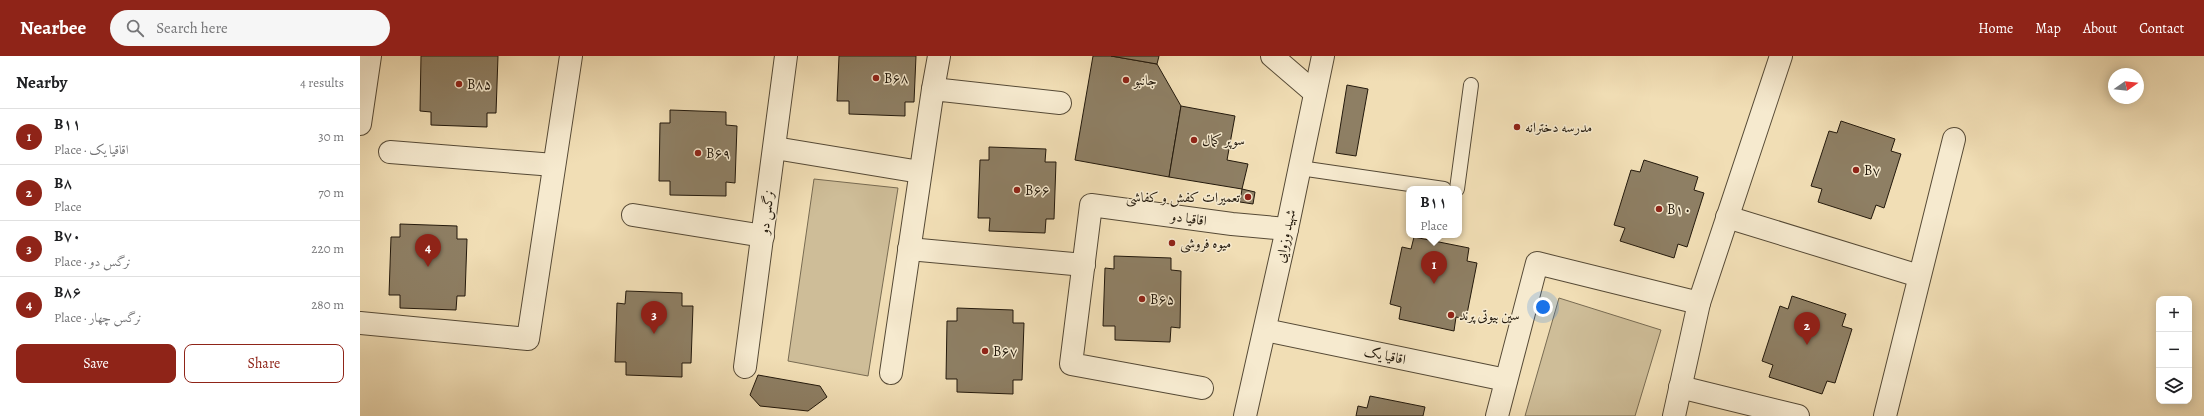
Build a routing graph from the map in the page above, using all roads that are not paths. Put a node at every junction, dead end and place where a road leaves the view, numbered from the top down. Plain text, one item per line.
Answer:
1 (370, 56) edge
2 (570, 56) edge
3 (786, 56) edge
4 (940, 56) edge
5 (1272, 56) edge
6 (1323, 56) edge
7 (1781, 56) edge
8 (1471, 85) dead end
9 (933, 89) junction
10 (1315, 93) junction
11 (1060, 103) dead end
12 (360, 124) edge
13 (1954, 139) dead end
14 (775, 148) junction
15 (390, 152) dead end
16 (554, 165) junction
17 (1300, 168) junction
18 (920, 172) junction
19 (1423, 186) edge
20 (1457, 186) edge
21 (634, 215) dead end
22 (1727, 217) junction
23 (1287, 229) junction
24 (763, 236) junction
25 (909, 249) junction
26 (1084, 265) junction
27 (1919, 276) junction
28 (1699, 303) junction
29 (360, 323) edge
30 (1265, 330) junction
31 (745, 367) dead end
32 (891, 373) dead end
33 (1506, 380) junction
34 (1680, 386) junction
35 (1202, 388) dead end
36 (1246, 416) edge
37 (1497, 416) edge
38 (1674, 416) edge
39 (1798, 416) edge
40 (1885, 416) edge

1 - 12 street
2 - 16 street
3 - 14 street, نرگس دو
4 - 9 street
5 - 10 street
6 - 10 street, شهید وزوایی
7 - 22 street
8 - 20 lane
9 - 11 street
9 - 18 street
10 - 17 street, شهید وزوایی
13 - 27 street
14 - 18 street
14 - 24 street, نرگس دو
15 - 16 street
16 - 29 street
17 - 19 lane
17 - 23 street, شهید وزوایی
18 - 25 street
21 - 24 street
22 - 27 street
22 - 28 street
23 - 26 street, اقاقیا دو
23 - 30 street, شهید وزوایی
24 - 31 street, نرگس دو
25 - 26 street
25 - 32 street
26 - 35 street
27 - 40 street
28 - 33 street
28 - 34 street
30 - 33 street, اقاقیا یک
30 - 36 street, شهید وزوایی
33 - 37 street
34 - 38 street
34 - 39 street

